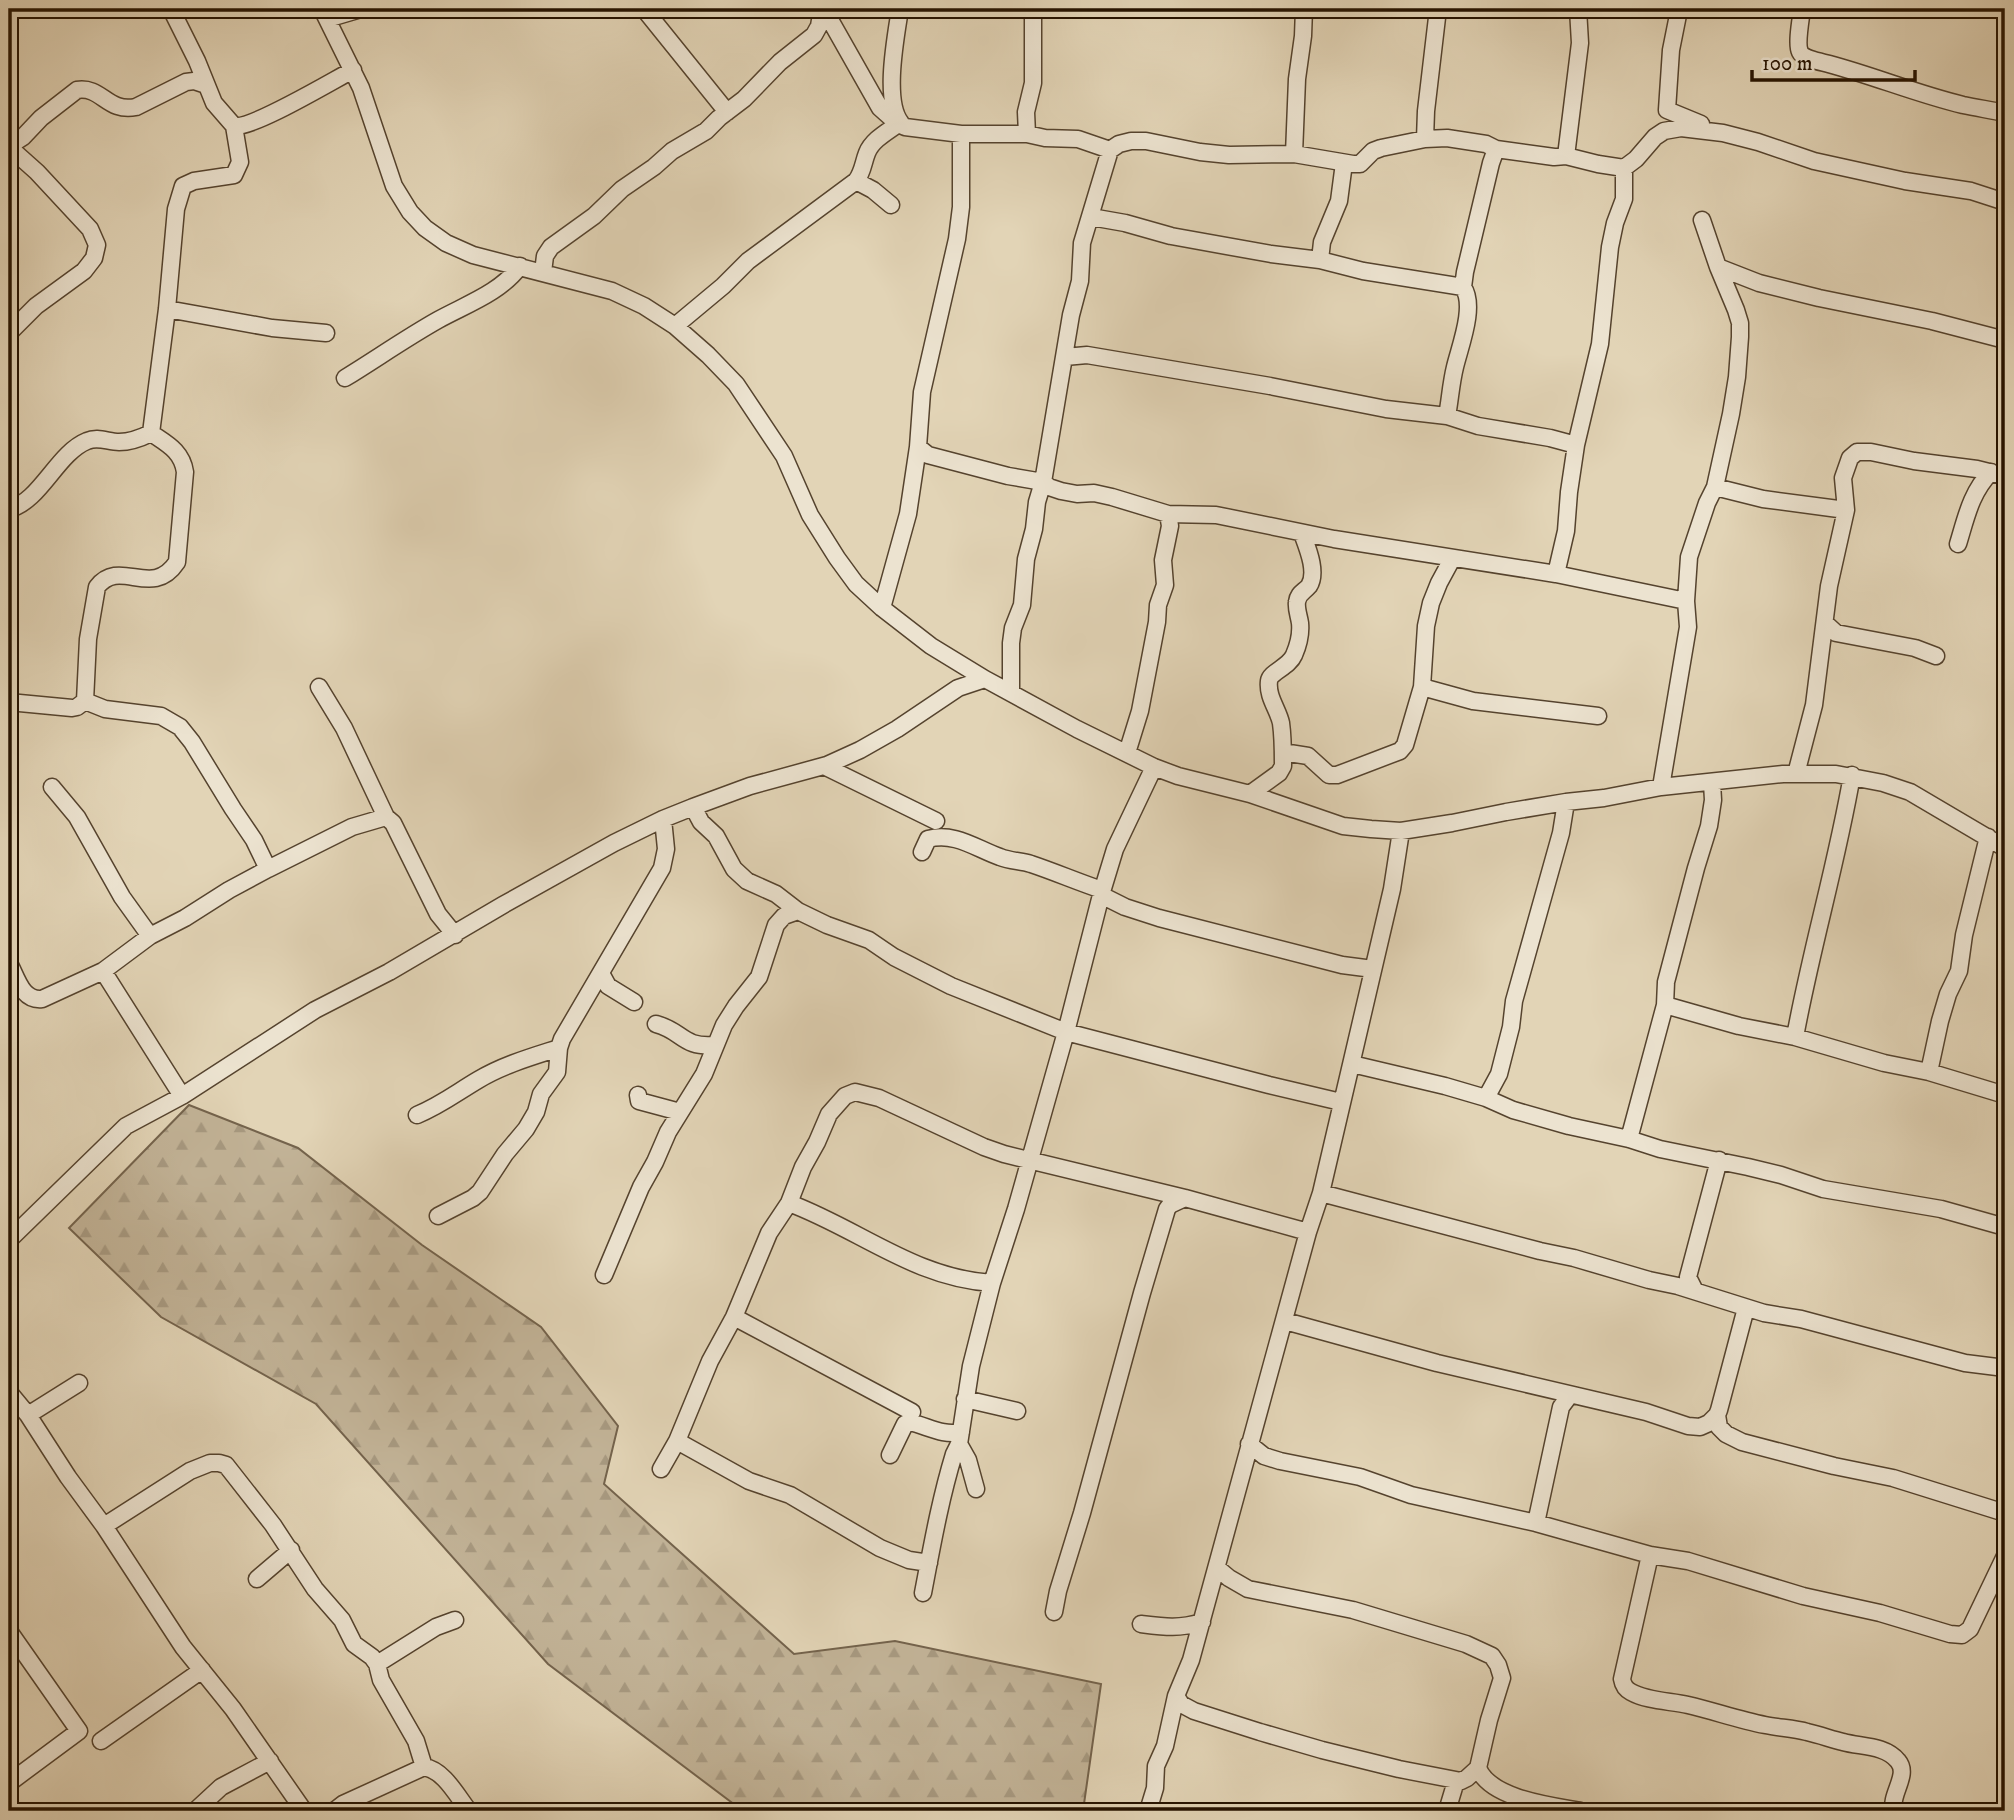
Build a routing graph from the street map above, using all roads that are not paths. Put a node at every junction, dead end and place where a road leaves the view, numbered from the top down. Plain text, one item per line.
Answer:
1 (171, 9) edge
2 (361, 9) edge
3 (644, 9) edge
4 (900, 9) edge
5 (1033, 9) edge
6 (1304, 9) edge
7 (1438, 9) edge
8 (1577, 9) edge
9 (1674, 9) edge
10 (1802, 9) edge
11 (818, 11) edge
12 (324, 14) edge
13 (353, 70) junction
14 (206, 85) junction
15 (727, 112) junction
16 (2005, 113) edge
17 (233, 126) junction
18 (901, 126) junction
19 (961, 134) junction
20 (1027, 134) junction
21 (1723, 134) junction
22 (1424, 139) junction
23 (9, 147) edge
24 (1496, 149) junction
25 (1110, 150) junction
26 (1294, 154) junction
27 (1566, 156) junction
28 (1344, 163) junction
29 (1624, 168) junction
30 (856, 181) junction
31 (2005, 202) edge
32 (891, 205) dead end
33 (1091, 217) junction
34 (1702, 220) dead end
35 (1320, 260) junction
36 (520, 266) junction
37 (1718, 267) junction
38 (542, 272) junction
39 (1463, 287) junction
40 (167, 309) junction
41 (675, 326) junction
42 (9, 333) edge
43 (326, 333) dead end
44 (2005, 340) edge
45 (1065, 357) junction
46 (345, 378) dead end
47 (1447, 416) junction
48 (150, 433) junction
49 (1576, 445) junction
50 (921, 455) junction
51 (1988, 475) edge
52 (1043, 482) junction
53 (1715, 487) junction
54 (9, 509) edge
55 (1846, 510) junction
56 (1174, 518) junction
57 (1302, 533) junction
58 (1958, 544) dead end
59 (1452, 559) junction
60 (1556, 574) junction
61 (1686, 601) junction
62 (882, 608) junction
63 (1830, 628) junction
64 (1936, 656) dead end
65 (964, 665) junction
66 (985, 678) junction
67 (319, 687) dead end
68 (1422, 687) junction
69 (958, 688) junction
70 (1011, 693) junction
71 (85, 701) junction
72 (9, 702) edge
73 (1598, 716) dead end
74 (1283, 752) junction
75 (1127, 753) junction
76 (824, 766) junction
77 (1154, 767) junction
78 (1796, 774) junction
79 (1853, 775) junction
80 (1712, 783) junction
81 (52, 787) dead end
82 (1661, 787) junction
83 (1250, 794) junction
84 (1566, 802) junction
85 (693, 807) junction
86 (386, 817) junction
87 (663, 819) junction
88 (936, 821) dead end
89 (1401, 831) junction
90 (1988, 838) junction
91 (2005, 848) edge
92 (922, 852) dead end
93 (268, 869) junction
94 (1102, 892) junction
95 (789, 910) junction
96 (455, 935) junction
97 (150, 936) junction
98 (9, 962) edge
99 (1373, 969) junction
100 (103, 971) junction
101 (602, 975) junction
102 (634, 1002) dead end
103 (1665, 1005) junction
104 (656, 1024) dead end
105 (1066, 1032) junction
106 (1795, 1037) junction
107 (715, 1045) junction
108 (559, 1048) junction
109 (1352, 1064) junction
110 (1929, 1072) junction
111 (638, 1095) dead end
112 (2005, 1095) edge
113 (182, 1096) junction
114 (1486, 1098) junction
115 (1341, 1102) junction
116 (680, 1112) junction
117 (417, 1115) dead end
118 (1629, 1139) junction
119 (1030, 1158) junction
120 (1719, 1160) junction
121 (1321, 1193) junction
122 (1185, 1198) junction
123 (789, 1203) junction
124 (438, 1216) dead end
125 (2005, 1227) edge
126 (1308, 1232) junction
127 (9, 1240) edge
128 (604, 1275) dead end
129 (992, 1283) junction
130 (1687, 1285) junction
131 (1746, 1308) junction
132 (734, 1317) junction
133 (1285, 1321) junction
134 (2005, 1368) edge
135 (79, 1383) dead end
136 (9, 1392) edge
137 (1570, 1395) junction
138 (965, 1399) junction
139 (1017, 1411) dead end
140 (912, 1412) dead end
141 (28, 1415) junction
142 (1717, 1415) junction
143 (960, 1438) junction
144 (677, 1441) junction
145 (1249, 1444) junction
146 (890, 1455) dead end
147 (661, 1469) dead end
148 (976, 1489) dead end
149 (2005, 1513) edge
150 (1535, 1523) junction
151 (104, 1526) junction
152 (291, 1550) junction
153 (1650, 1555) junction
154 (2005, 1556) edge
155 (929, 1563) junction
156 (1217, 1568) junction
157 (257, 1579) dead end
158 (923, 1593) dead end
159 (1054, 1612) dead end
160 (455, 1620) dead end
161 (1202, 1622) junction
162 (1142, 1624) dead end
163 (9, 1632) edge
164 (377, 1664) junction
165 (202, 1670) junction
166 (1176, 1696) junction
167 (101, 1741) dead end
168 (270, 1761) junction
169 (424, 1767) junction
170 (1478, 1768) junction
171 (1457, 1781) junction
172 (9, 1783) edge
173 (1516, 1804) edge
174 (195, 1811) edge
175 (304, 1811) edge
176 (334, 1811) edge
177 (469, 1811) edge
178 (1148, 1811) edge
179 (1447, 1811) edge
180 (1581, 1811) edge
181 (1894, 1811) edge

1 - 14 street
2 - 12 street
3 - 15 street
4 - 18 street
5 - 20 street
6 - 26 street
7 - 22 street
8 - 27 street
9 - 21 street
10 - 16 street
11 - 15 street
11 - 18 street
12 - 13 street
13 - 17 street
13 - 36 street
14 - 17 street
14 - 23 street
15 - 38 street
17 - 40 street
18 - 19 street
18 - 30 street
19 - 20 street
19 - 50 street
20 - 25 street
21 - 29 street
21 - 31 street
22 - 24 street
22 - 28 street
23 - 42 street
24 - 27 street
24 - 39 street
25 - 26 street
25 - 33 street
26 - 28 street
27 - 29 street
28 - 35 street
29 - 49 street
30 - 32 street
30 - 41 street
33 - 35 street
33 - 45 street
34 - 37 street
35 - 39 street
36 - 38 street
36 - 46 street
37 - 44 street
37 - 53 street
38 - 41 street
39 - 47 street
40 - 43 street
40 - 48 street
41 - 62 street
45 - 47 street
45 - 52 street
47 - 49 street
48 - 54 street
48 - 71 street
49 - 60 street
50 - 52 street
50 - 62 street
51 - 55 street
51 - 58 street
52 - 56 street
52 - 70 street
53 - 55 street
53 - 61 street
55 - 63 street
56 - 57 street
56 - 75 street
57 - 59 street
57 - 74 street
59 - 60 street
59 - 68 street
60 - 61 street
61 - 82 street
62 - 65 street
63 - 64 street
63 - 78 street
65 - 66 street
65 - 69 street
66 - 69 street
66 - 70 street
67 - 86 street
68 - 73 street
68 - 74 street
69 - 76 street
70 - 75 street
71 - 72 street
71 - 93 street
74 - 83 street
75 - 77 street
76 - 85 street
76 - 88 street
77 - 83 street
77 - 94 street
78 - 79 street
78 - 80 street
79 - 90 street
79 - 106 street
80 - 82 street
80 - 103 street
81 - 97 street
82 - 84 street
83 - 89 street
84 - 89 street
84 - 114 street
85 - 87 street
85 - 95 street
86 - 93 street
86 - 96 street
87 - 96 street
87 - 101 street
89 - 99 street
90 - 91 street
90 - 110 street
92 - 94 street
93 - 97 street
94 - 99 street
94 - 105 street
95 - 105 street
95 - 107 street
96 - 113 street
97 - 100 street
98 - 100 street
99 - 109 street
100 - 113 street
101 - 102 street
101 - 108 street
103 - 106 street
103 - 118 street
104 - 107 street
105 - 115 street
105 - 119 street
106 - 110 street
107 - 116 street
108 - 117 street
108 - 124 street
109 - 114 street
109 - 115 street
110 - 112 street
111 - 116 street
113 - 127 street
114 - 118 street
115 - 121 street
116 - 128 street
118 - 120 street
119 - 122 street
119 - 123 street
119 - 129 street
120 - 125 street
120 - 130 street
121 - 126 street
121 - 130 street
122 - 126 street
122 - 159 street
123 - 129 street
123 - 132 street
126 - 133 street
129 - 138 street
130 - 131 street
131 - 134 street
131 - 142 street
132 - 140 street
132 - 144 street
133 - 137 street
133 - 145 street
135 - 141 street
136 - 141 street
137 - 142 street
137 - 150 street
138 - 139 street
138 - 143 street
141 - 151 street
142 - 149 street
143 - 146 street
143 - 148 street
143 - 155 street
144 - 147 street
144 - 155 street
145 - 150 street
145 - 156 street
150 - 153 street
151 - 152 street
151 - 165 street
152 - 157 street
152 - 164 street
153 - 154 street
153 - 181 street
155 - 158 street
156 - 161 street
156 - 170 street
160 - 164 street
161 - 162 street
161 - 166 street
163 - 172 street
164 - 169 street
165 - 167 street
165 - 168 street
166 - 171 street
166 - 178 street
168 - 174 street
168 - 175 street
169 - 176 street
169 - 177 street
170 - 171 street
170 - 173 street
171 - 179 street
173 - 180 street

